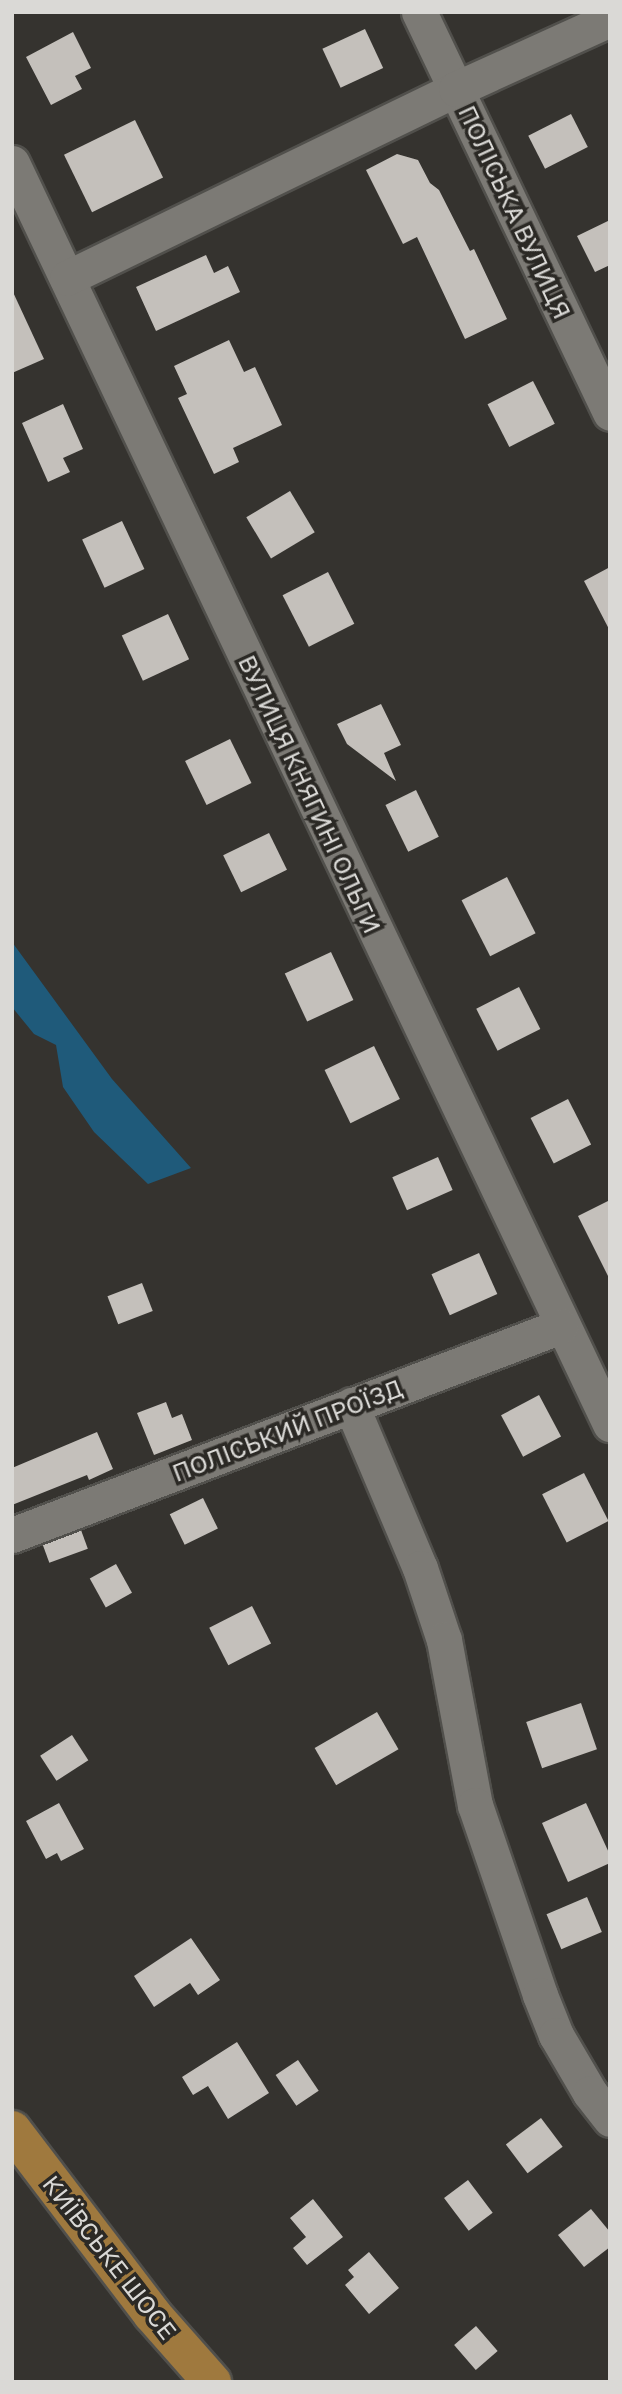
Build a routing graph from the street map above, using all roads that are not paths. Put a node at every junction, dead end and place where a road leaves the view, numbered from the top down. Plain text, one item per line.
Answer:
1 (419, 12) edge
2 (610, 19) edge
3 (456, 89) junction
4 (12, 163) edge
5 (67, 278) junction
6 (610, 413) edge
7 (561, 1326) junction
8 (351, 1405) junction
9 (610, 1424) edge
10 (12, 1535) edge
11 (610, 2119) edge
12 (12, 2130) edge
13 (212, 2382) edge

1 - 3 street, ПОЛІСЬКА ВУЛИЦЯ
2 - 3 street
3 - 5 street
3 - 6 street, ПОЛІСЬКА ВУЛИЦЯ
4 - 5 street, ВУЛИЦЯ КНЯГИНІ ОЛЬГИ
5 - 7 street, ВУЛИЦЯ КНЯГИНІ ОЛЬГИ
7 - 8 street, ПОЛІСЬКИЙ ПРОЇЗД
7 - 9 street, ВУЛИЦЯ КНЯГИНІ ОЛЬГИ
8 - 10 street, ПОЛІСЬКИЙ ПРОЇЗД
8 - 11 street
12 - 13 main road, КИЇВСЬКЕ ШОСЕ

